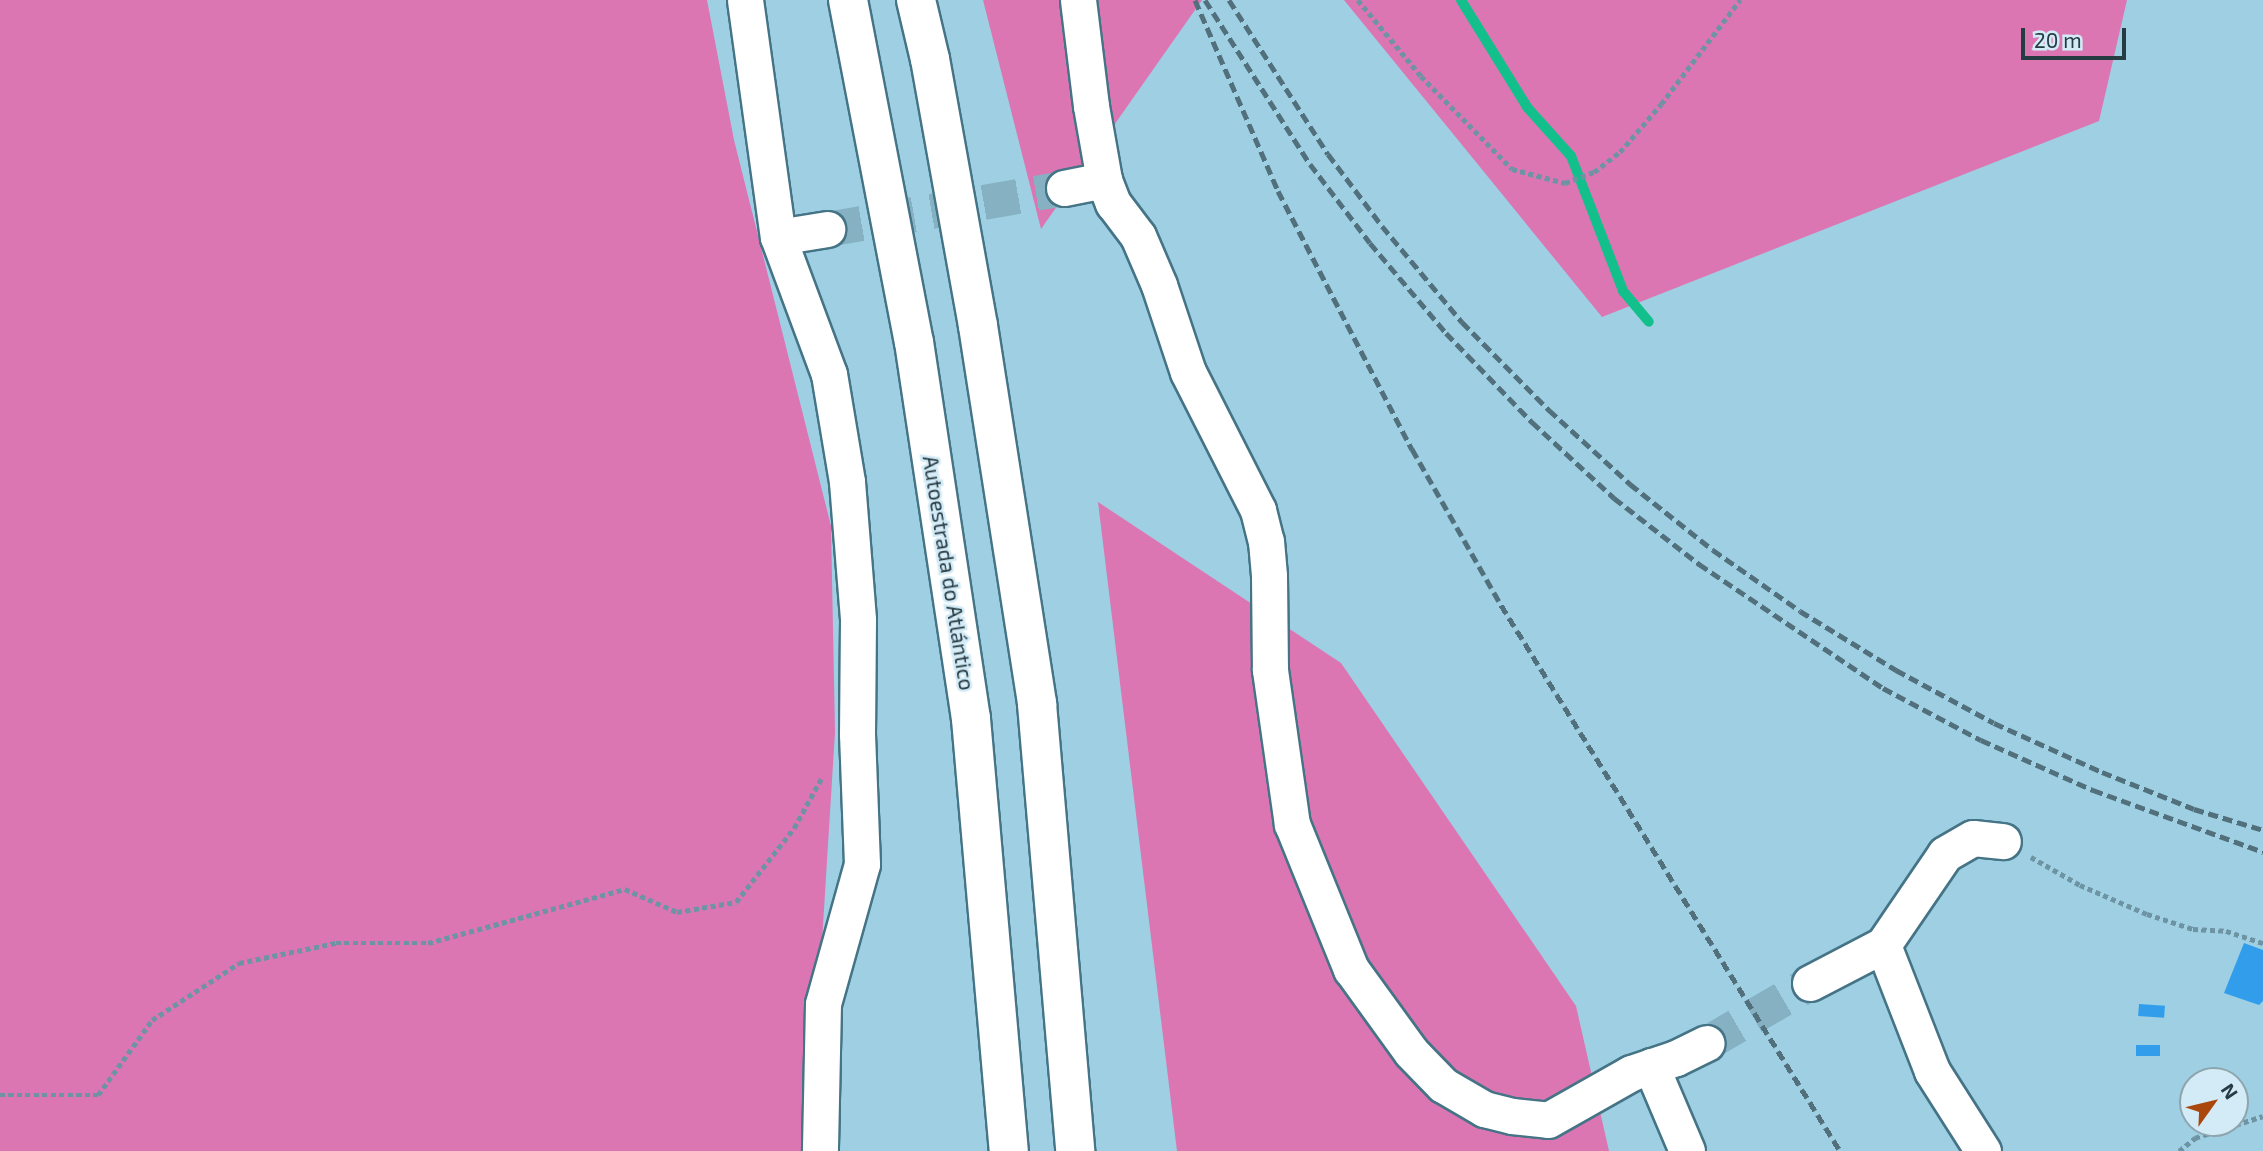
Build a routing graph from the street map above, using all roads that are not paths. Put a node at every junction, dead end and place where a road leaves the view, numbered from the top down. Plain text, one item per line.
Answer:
1 (745, 0) edge
2 (848, 0) edge
3 (916, 0) edge
4 (1078, 0) edge
5 (1104, 180) junction
6 (1063, 188) tunnel mouth
7 (827, 229) tunnel mouth
8 (778, 237) junction
9 (2003, 841) road end
10 (1883, 945) junction
11 (1810, 983) tunnel mouth
12 (1707, 1043) tunnel mouth
13 (1641, 1070) junction
14 (820, 1151) edge
15 (1009, 1151) edge
16 (1075, 1151) edge
17 (1687, 1151) edge
18 (1983, 1151) edge

1 - 8 street
2 - 15 highway, Autoestrada do Atlántico
3 - 16 highway
4 - 5 street
5 - 6 street
5 - 13 street
7 - 8 street
8 - 14 street
9 - 10 street
10 - 11 street
10 - 18 street
12 - 13 street
13 - 17 street

